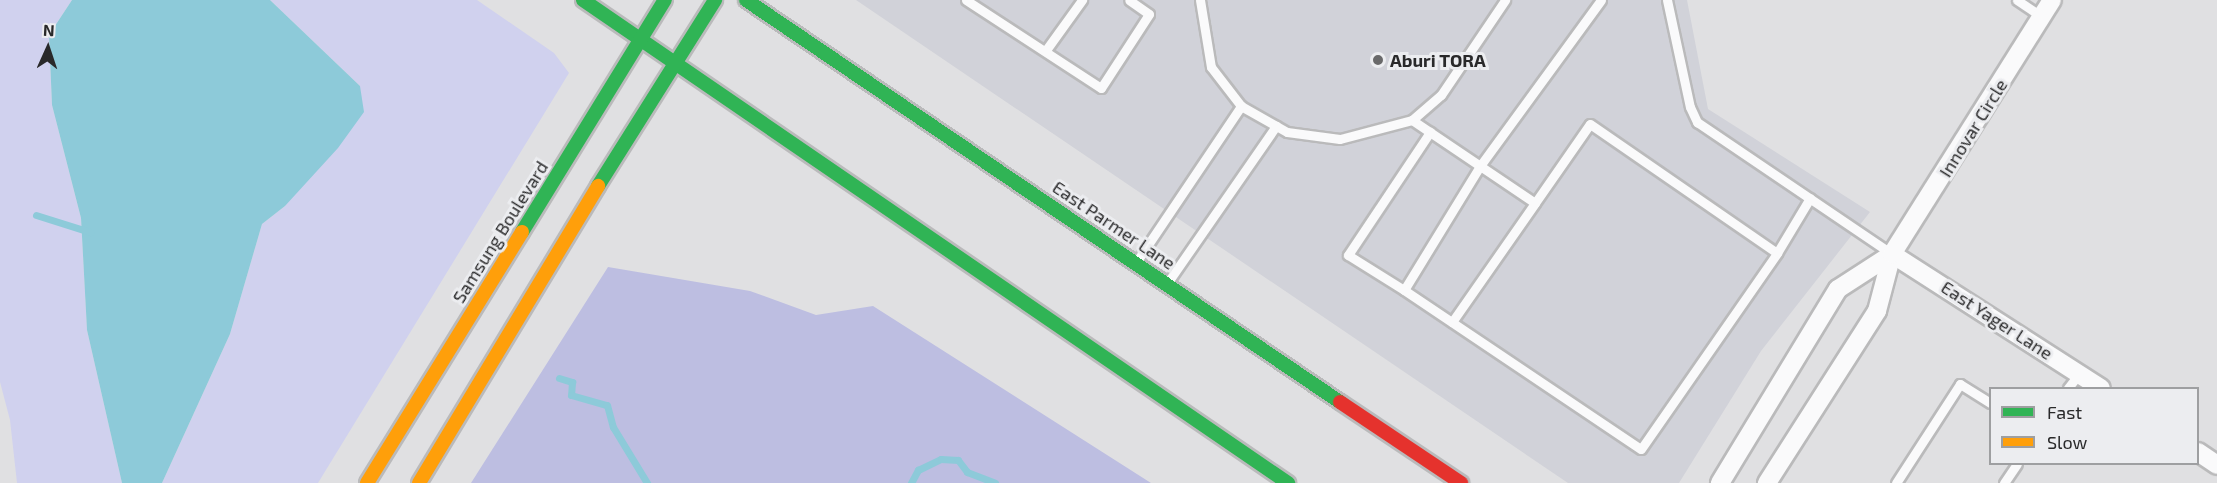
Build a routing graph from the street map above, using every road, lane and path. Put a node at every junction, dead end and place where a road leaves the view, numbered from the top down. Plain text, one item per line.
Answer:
1 (583, 0) edge
2 (665, 0) edge
3 (715, 0) edge
4 (746, 0) edge
5 (966, 0) edge
6 (1082, 0) edge
7 (1129, 0) edge
8 (1200, 0) edge
9 (1505, 0) edge
10 (1601, 0) edge
11 (1668, 0) edge
12 (2017, 0) edge
13 (2052, 0) edge
14 (2042, 17) junction
15 (641, 39) junction
16 (1046, 50) junction
17 (676, 62) junction
18 (1241, 106) junction
19 (1412, 120) junction
20 (1276, 126) junction
21 (1430, 132) junction
22 (1480, 166) junction
23 (1810, 198) junction
24 (1535, 203) junction
25 (1777, 253) junction
26 (1892, 254) junction
27 (1136, 261) junction
28 (1168, 283) junction
29 (1404, 290) junction
30 (1452, 322) junction
31 (2074, 381) edge
32 (2097, 387) edge
33 (1989, 402) edge
34 (2199, 453) edge
35 (2016, 465) edge
36 (2217, 465) edge
37 (367, 483) edge
38 (419, 483) edge
39 (1288, 483) edge
40 (1461, 483) edge
41 (1720, 483) edge
42 (1767, 483) edge
43 (1896, 483) edge
44 (2004, 483) edge

1 - 15 main road
2 - 15 main road, Samsung Boulevard
3 - 17 main road
4 - 27 main road, East Parmer Lane
5 - 16 lane
6 - 16 lane
7 - 16 lane
8 - 18 lane
9 - 19 lane
10 - 22 lane
11 - 23 lane
12 - 14 lane
13 - 14 street, Innovar Circle
14 - 26 street, Innovar Circle
15 - 17 main road
15 - 37 main road, Samsung Boulevard
17 - 38 main road
17 - 39 main road
18 - 20 lane
18 - 27 lane
19 - 20 lane
19 - 21 lane
20 - 28 lane
21 - 22 lane
21 - 29 lane
22 - 24 lane
22 - 29 lane
23 - 25 lane
23 - 26 lane
24 - 25 lane
24 - 30 lane
25 - 30 lane
26 - 31 street, East Yager Lane
26 - 41 street, Innovar Circle
26 - 42 street, Innovar Circle
27 - 28 main road, East Parmer Lane
28 - 40 main road, East Parmer Lane
29 - 30 lane
31 - 32 street, East Yager Lane
33 - 43 lane
34 - 36 street
35 - 44 lane

